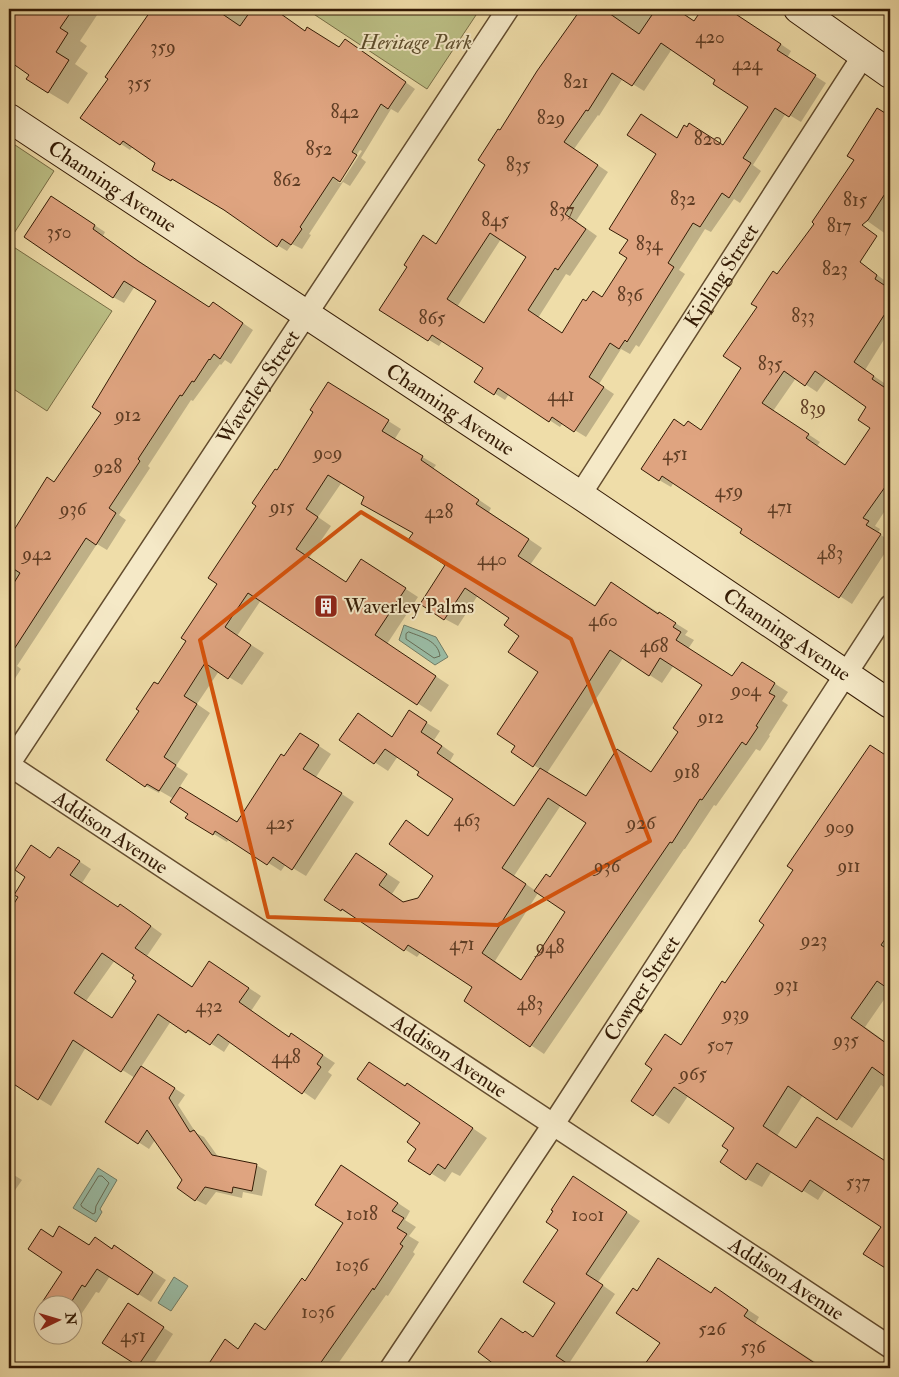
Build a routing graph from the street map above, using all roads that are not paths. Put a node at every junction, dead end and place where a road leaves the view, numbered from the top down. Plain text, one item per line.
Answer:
1 (508, 9) edge
2 (798, 9) edge
3 (863, 56) junction
4 (890, 74) edge
5 (9, 118) edge
6 (306, 315) junction
7 (580, 495) junction
8 (890, 606) edge
9 (846, 675) junction
10 (890, 704) edge
11 (9, 765) edge
12 (553, 1125) junction
13 (890, 1347) edge
14 (391, 1368) edge

1 - 6 street, Waverley Street
2 - 3 street
3 - 4 street
3 - 7 street, Kipling Street
5 - 6 street, Channing Avenue
6 - 7 street, Channing Avenue
6 - 11 street, Waverley Street
7 - 9 street, Channing Avenue
8 - 9 street, Cowper Street
9 - 10 street, Channing Avenue
9 - 12 street, Cowper Street
11 - 12 street, Addison Avenue
12 - 13 street, Addison Avenue
12 - 14 street, Cowper Street

